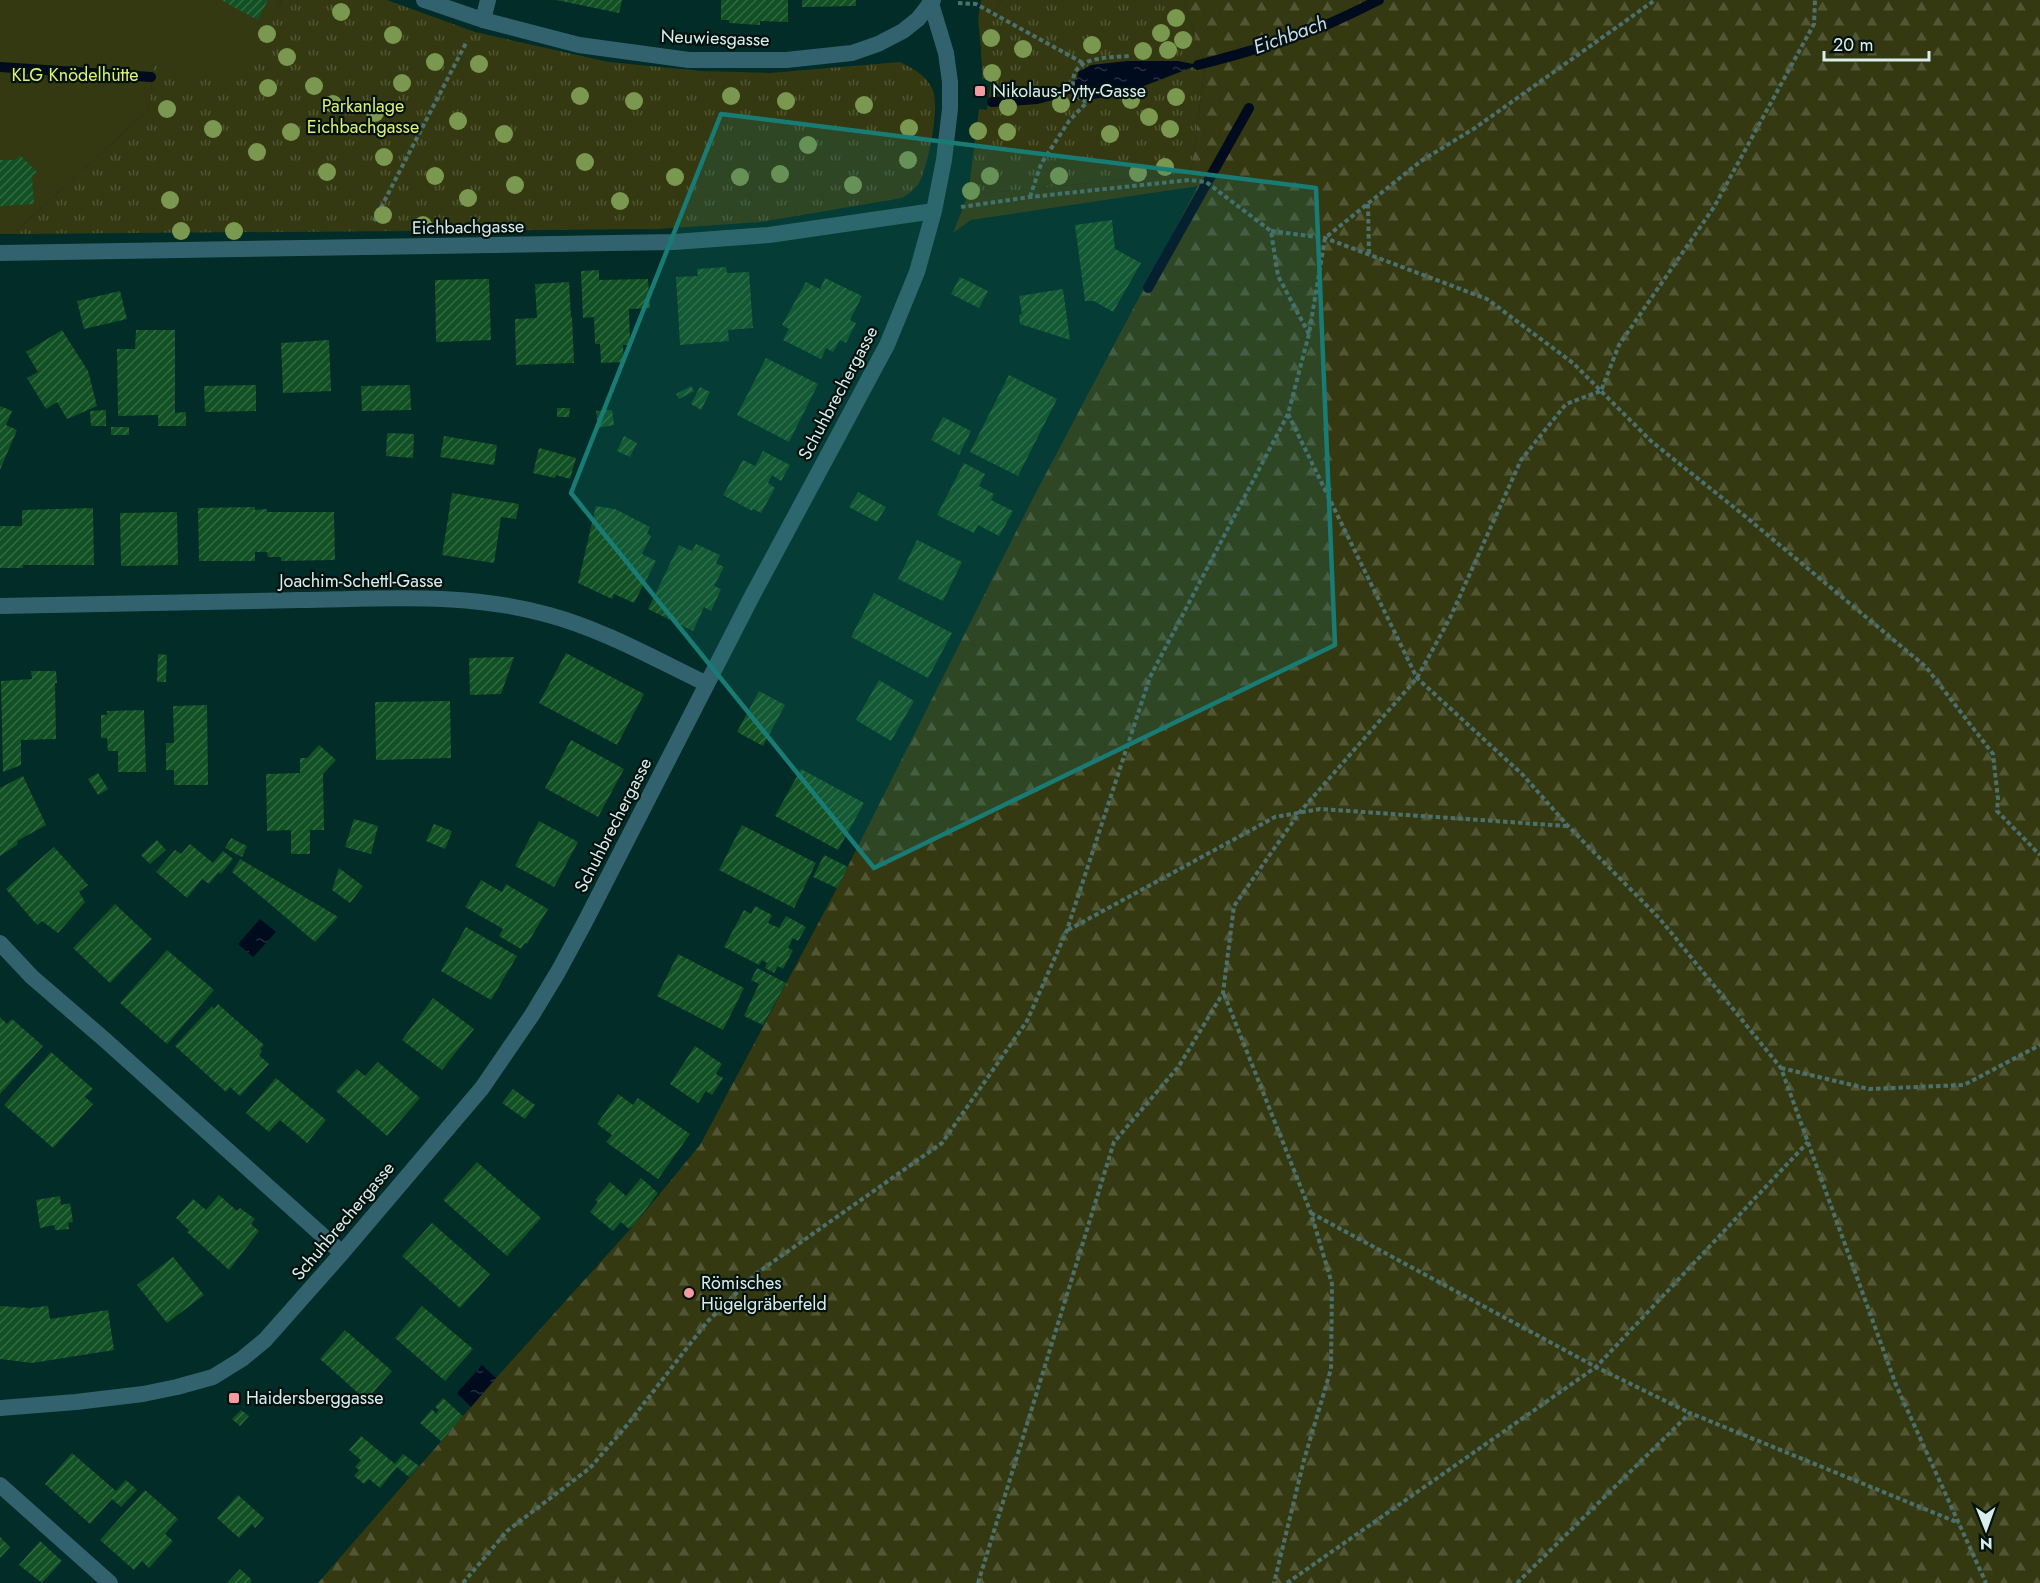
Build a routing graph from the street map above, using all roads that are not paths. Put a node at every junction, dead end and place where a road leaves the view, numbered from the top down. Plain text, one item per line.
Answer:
1 (424, 0) edge
2 (488, 0) edge
3 (931, 0) edge
4 (483, 20) junction
5 (934, 211) junction
6 (0, 253) edge
7 (0, 606) edge
8 (707, 684) junction
9 (0, 943) edge
10 (342, 1253) junction
11 (0, 1408) edge
12 (0, 1485) edge
13 (110, 1583) edge

1 - 4 street, Neuwiesgasse
2 - 4 street
3 - 4 street, Neuwiesgasse
3 - 5 street, Schuhbrechergasse
5 - 6 street, Eichbachgasse
5 - 8 street, Schuhbrechergasse
7 - 8 street, Joachim-Schettl-Gasse
8 - 10 street, Schuhbrechergasse
9 - 10 street
10 - 11 street, Schuhbrechergasse
12 - 13 street

